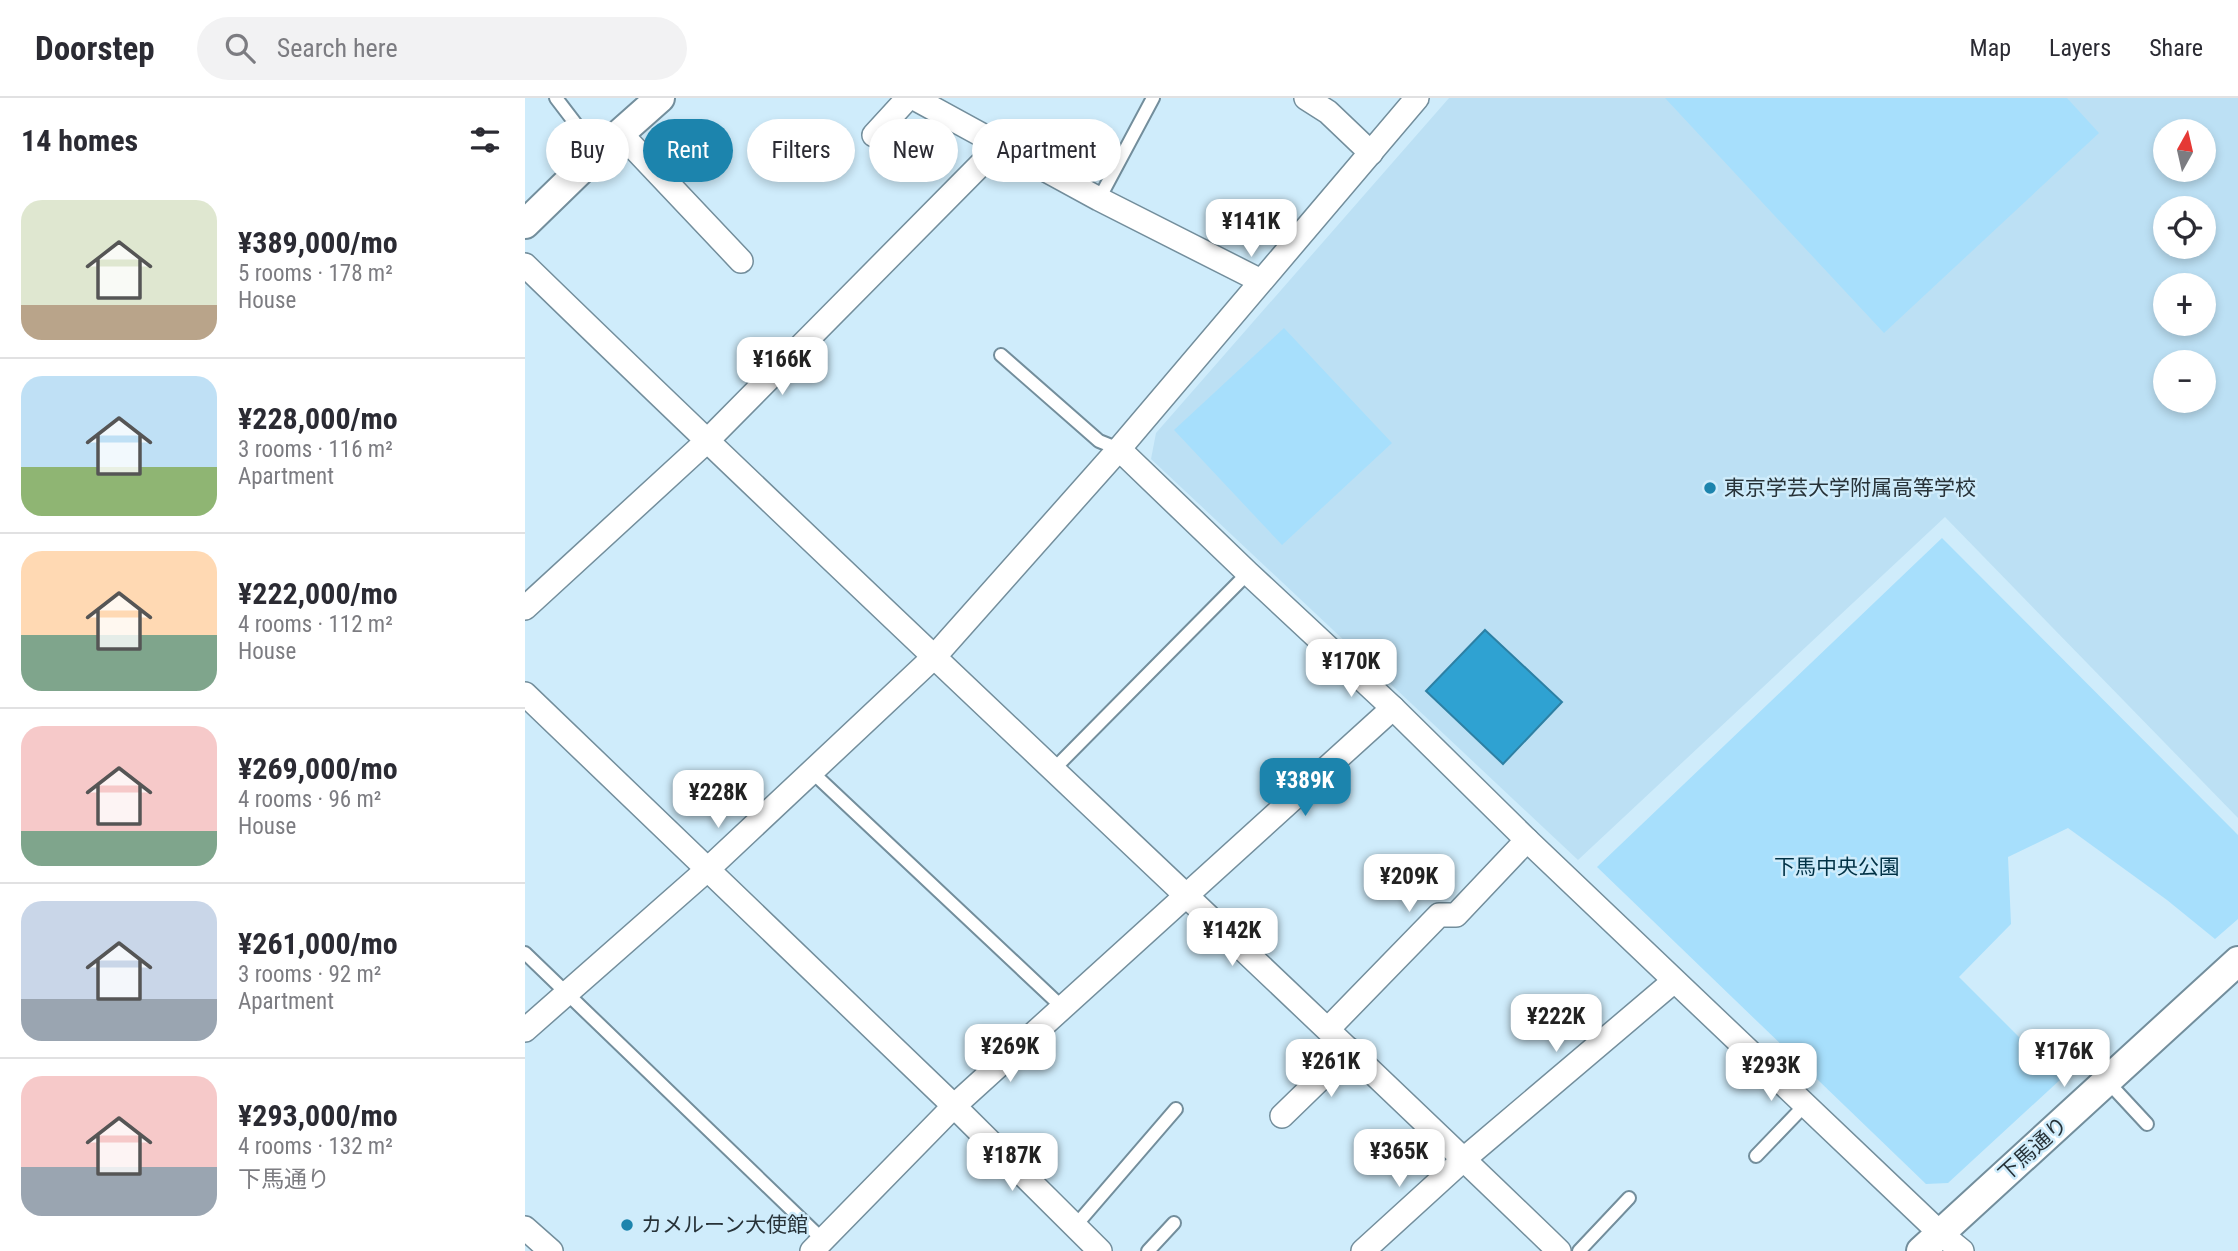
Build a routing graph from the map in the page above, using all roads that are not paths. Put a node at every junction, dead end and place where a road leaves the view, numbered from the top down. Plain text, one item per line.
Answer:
1 (556, 98) edge
2 (660, 98) edge
3 (908, 98) edge
4 (913, 98) edge
5 (1153, 98) edge
6 (1306, 98) edge
7 (1417, 98) edge
8 (572, 119) edge
9 (889, 119) edge
10 (629, 125) edge
11 (972, 130) edge
12 (629, 143) edge
13 (1371, 153) junction
14 (972, 173) edge
15 (569, 182) edge
16 (1068, 182) edge
17 (1099, 199) junction
18 (525, 225) edge
19 (741, 261) dead end
20 (525, 265) edge
21 (1261, 281) junction
22 (1001, 355) dead end
23 (707, 442) junction
24 (1119, 449) junction
25 (1248, 573) junction
26 (525, 608) edge
27 (935, 656) junction
28 (525, 694) edge
29 (1394, 708) junction
30 (1053, 770) junction
31 (811, 772) junction
32 (1528, 840) junction
33 (708, 869) junction
34 (1188, 896) junction
35 (525, 953) edge
36 (2238, 961) edge
37 (1674, 981) junction
38 (566, 992) junction
39 (1062, 1007) junction
40 (525, 1030) edge
41 (1328, 1030) junction
42 (1350, 1050) junction
43 (2108, 1082) junction
44 (1805, 1105) junction
45 (954, 1106) junction
46 (1176, 1109) dead end
47 (1282, 1116) dead end
48 (2147, 1124) dead end
49 (1756, 1156) dead end
50 (1464, 1159) junction
51 (1629, 1198) dead end
52 (1174, 1223) dead end
53 (1076, 1225) junction
54 (1930, 1242) edge
55 (817, 1245) edge
56 (1100, 1251) edge
57 (1148, 1251) edge
58 (1363, 1251) edge
59 (1559, 1251) edge
60 (1579, 1251) edge
61 (1962, 1251) edge

1 - 8 lane
2 - 10 street
3 - 9 street
4 - 11 street
5 - 17 lane
6 - 13 street
7 - 13 street
12 - 19 street
13 - 21 street
14 - 23 street
15 - 18 street
16 - 17 street
17 - 21 street
20 - 23 street
21 - 24 street
22 - 24 lane
23 - 26 street
23 - 27 street
24 - 25 street
24 - 27 street
25 - 29 street
25 - 30 lane
27 - 30 street
27 - 31 street
28 - 33 street
29 - 32 street
29 - 34 street
30 - 34 street
31 - 33 street
31 - 39 lane
32 - 37 street
32 - 41 street
33 - 38 street
33 - 45 street
34 - 39 street
34 - 41 street
35 - 38 lane
36 - 43 street, 下馬通り
37 - 44 street
37 - 50 street
38 - 40 street
38 - 55 lane
39 - 45 street
41 - 42 street
42 - 47 street
42 - 50 street
43 - 48 lane
43 - 54 street, 下馬通り
44 - 49 lane
44 - 54 street
45 - 53 street
45 - 55 street
46 - 53 lane
50 - 58 street
50 - 59 street
51 - 60 lane
52 - 57 lane
53 - 56 street
54 - 61 street

